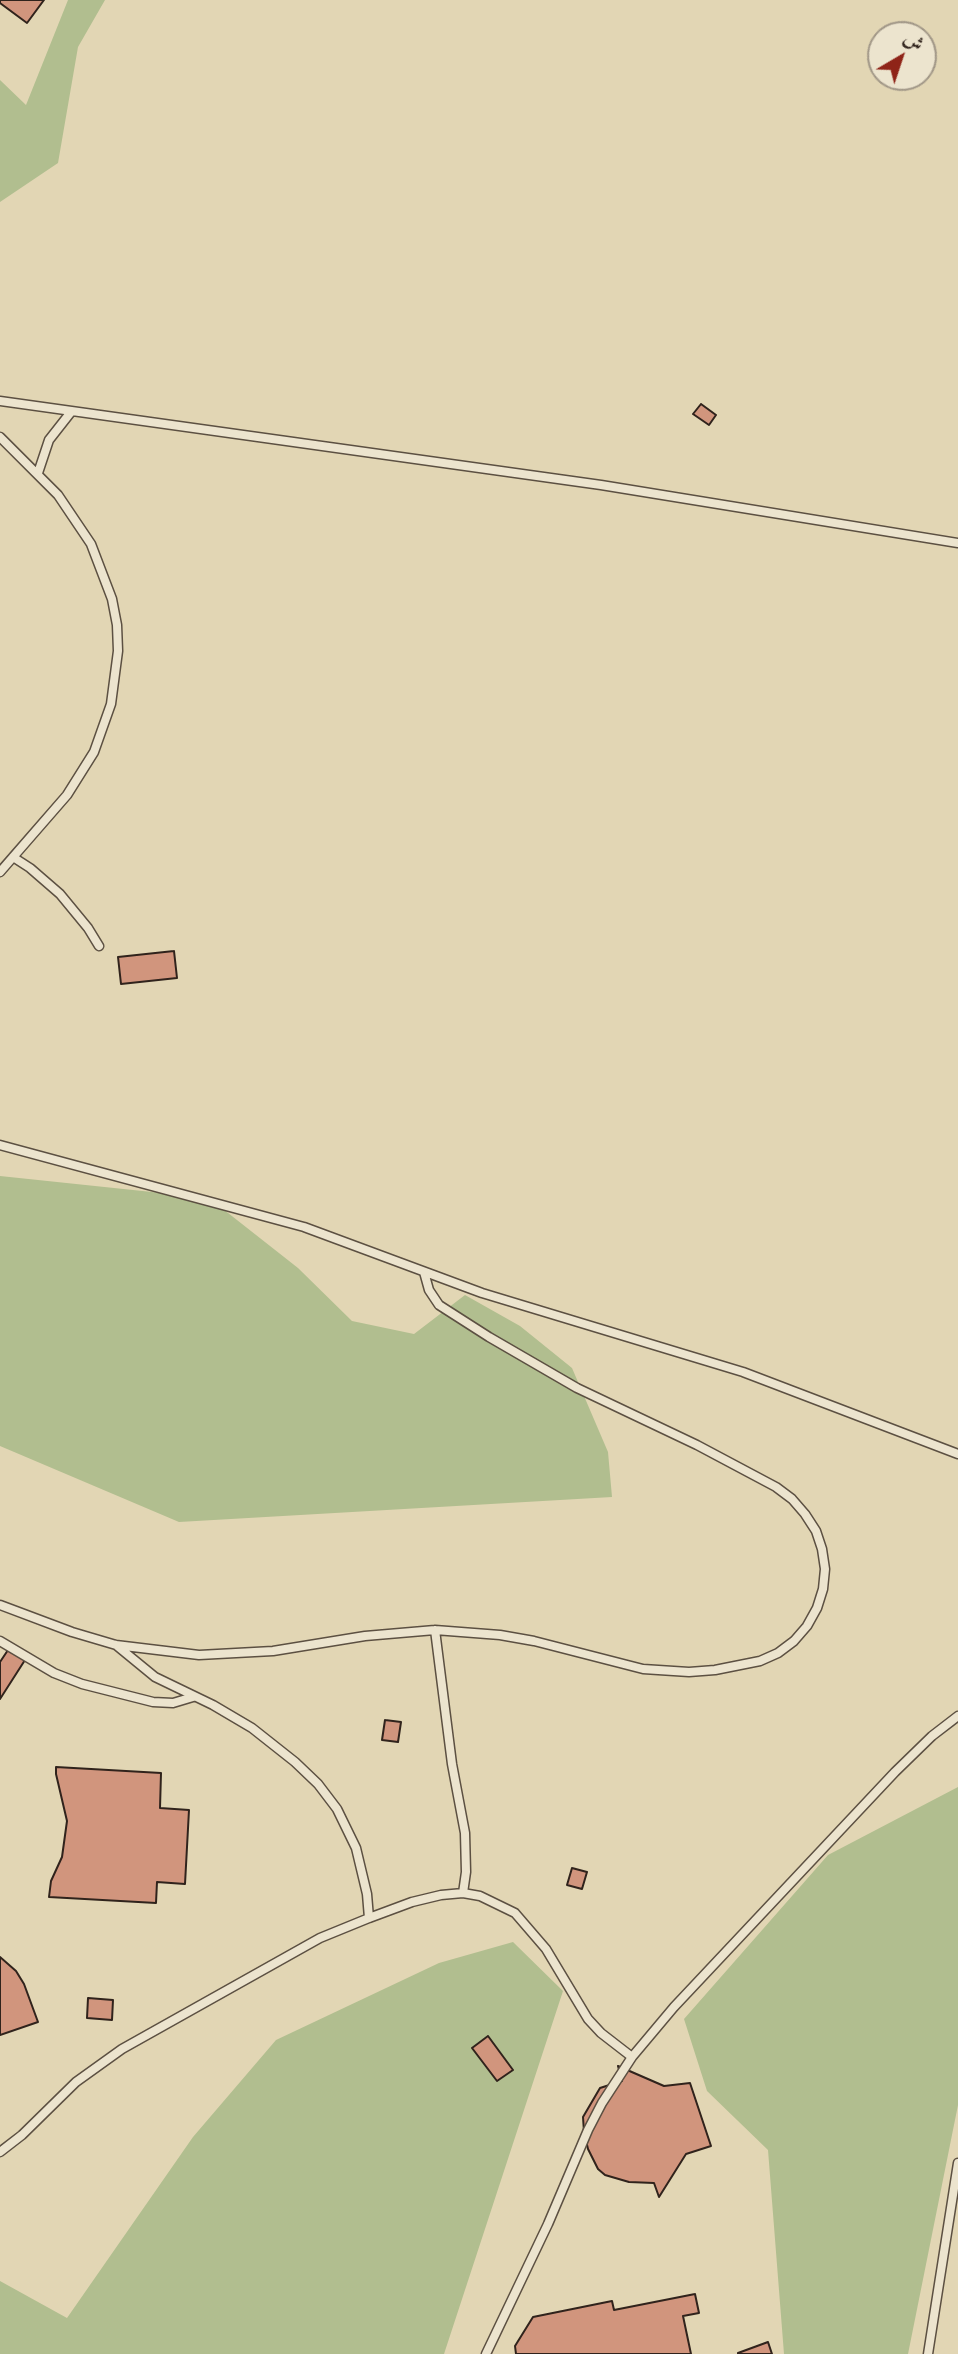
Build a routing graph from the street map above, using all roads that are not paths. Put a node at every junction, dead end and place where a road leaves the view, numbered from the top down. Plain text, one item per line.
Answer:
1 (0, 401) edge
2 (71, 412) junction
3 (0, 437) edge
4 (38, 474) junction
5 (958, 543) edge
6 (13, 857) junction
7 (0, 872) edge
8 (99, 946) dead end
9 (0, 1145) edge
10 (424, 1272) junction
11 (958, 1454) edge
12 (0, 1605) edge
13 (435, 1630) junction
14 (0, 1641) edge
15 (116, 1645) junction
16 (193, 1698) junction
17 (958, 1716) edge
18 (463, 1893) junction
19 (369, 1918) junction
20 (632, 2057) junction
21 (0, 2152) edge
22 (958, 2163) edge
23 (486, 2354) edge
24 (928, 2354) edge

1 - 2 lane
2 - 4 lane
2 - 5 lane
3 - 4 lane
4 - 6 lane
6 - 7 lane
6 - 8 lane
9 - 10 lane
10 - 11 lane
10 - 13 lane
12 - 15 lane
13 - 15 lane
13 - 18 lane
14 - 16 lane
15 - 16 lane
16 - 19 lane
17 - 20 lane
18 - 19 lane
18 - 20 lane
19 - 21 lane
20 - 23 lane
22 - 24 lane

